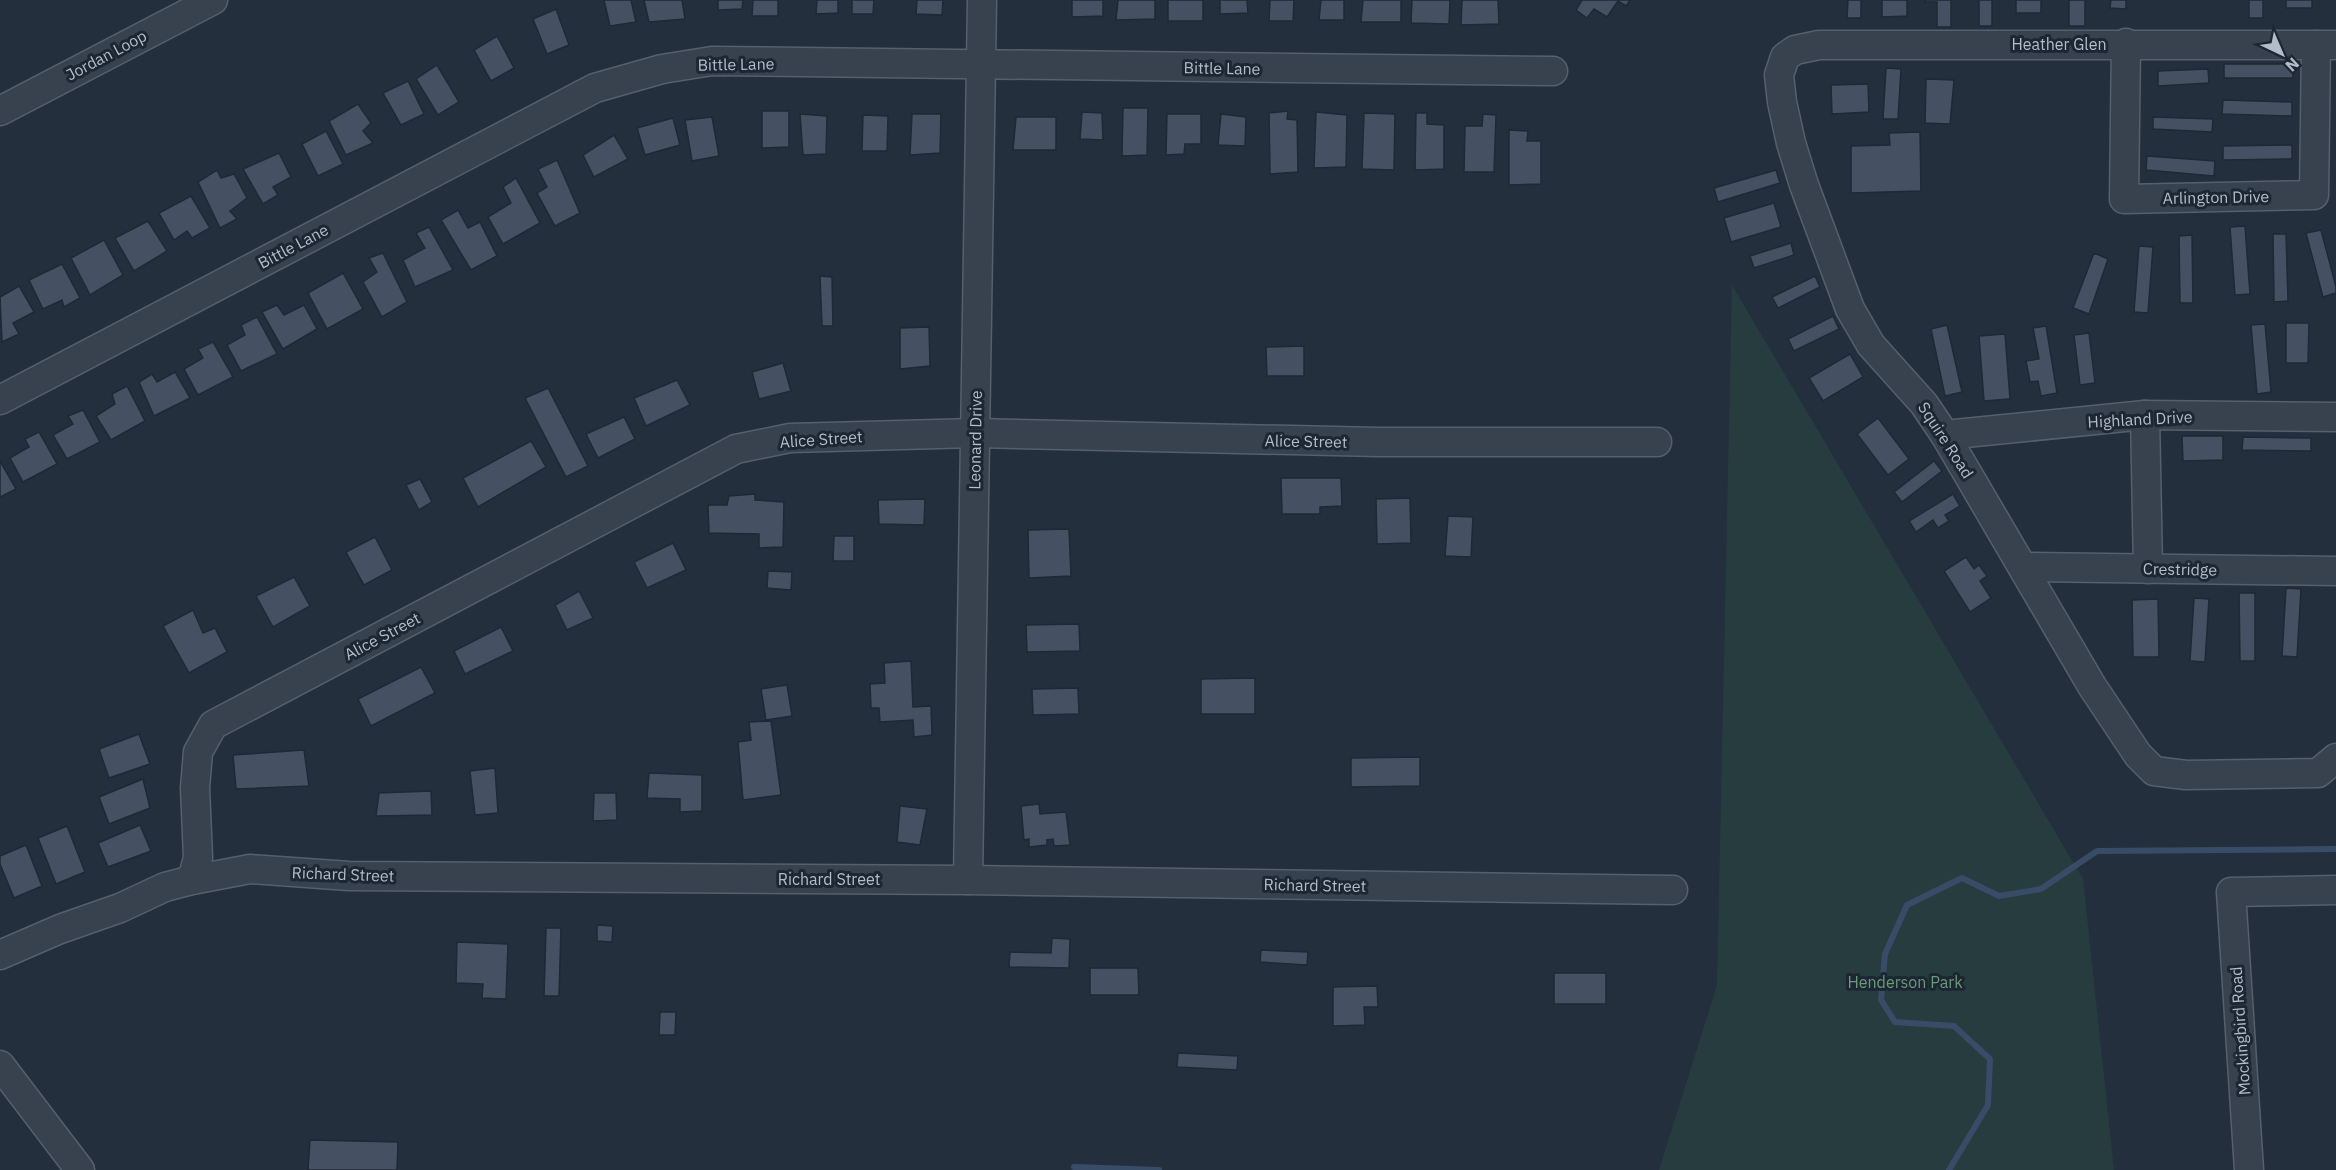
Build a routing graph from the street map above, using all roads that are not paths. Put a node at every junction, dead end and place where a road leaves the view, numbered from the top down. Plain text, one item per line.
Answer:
1 (213, 0) edge
2 (982, 0) edge
3 (2126, 43) junction
4 (2326, 45) edge
5 (1785, 57) joint
6 (981, 66) junction
7 (1553, 71) dead end
8 (0, 111) edge
9 (0, 400) edge
10 (2145, 415) junction
11 (2336, 417) edge
12 (975, 433) junction
13 (1945, 435) junction
14 (1657, 442) dead end
15 (2024, 567) junction
16 (2148, 569) junction
17 (2336, 571) edge
18 (2336, 758) edge
19 (192, 880) junction
20 (968, 880) junction
21 (1673, 890) dead end
22 (2336, 890) edge
23 (0, 955) edge
24 (0, 1065) edge
25 (80, 1170) edge
26 (2249, 1170) edge

1 - 8 street, Jordan Loop
2 - 6 street, Leonard Drive
3 - 4 street, Heather Glen
3 - 4 street, Arlington Drive
3 - 5 street, Heather Glen
5 - 13 street, Squire Road
6 - 7 street, Bittle Lane
6 - 9 street, Bittle Lane
6 - 12 street, Leonard Drive
10 - 11 street, Highland Drive
10 - 13 street, Highland Drive
10 - 16 street
12 - 14 street, Alice Street
12 - 19 street, Alice Street
12 - 20 street, Leonard Drive
13 - 15 street, Squire Road
15 - 16 street, Crestridge
15 - 18 street, Squire Road
16 - 17 street, Crestridge
19 - 20 street, Richard Street
19 - 23 street, Richard Street
20 - 21 street, Richard Street
22 - 26 street, Mockingbird Road
24 - 25 street

